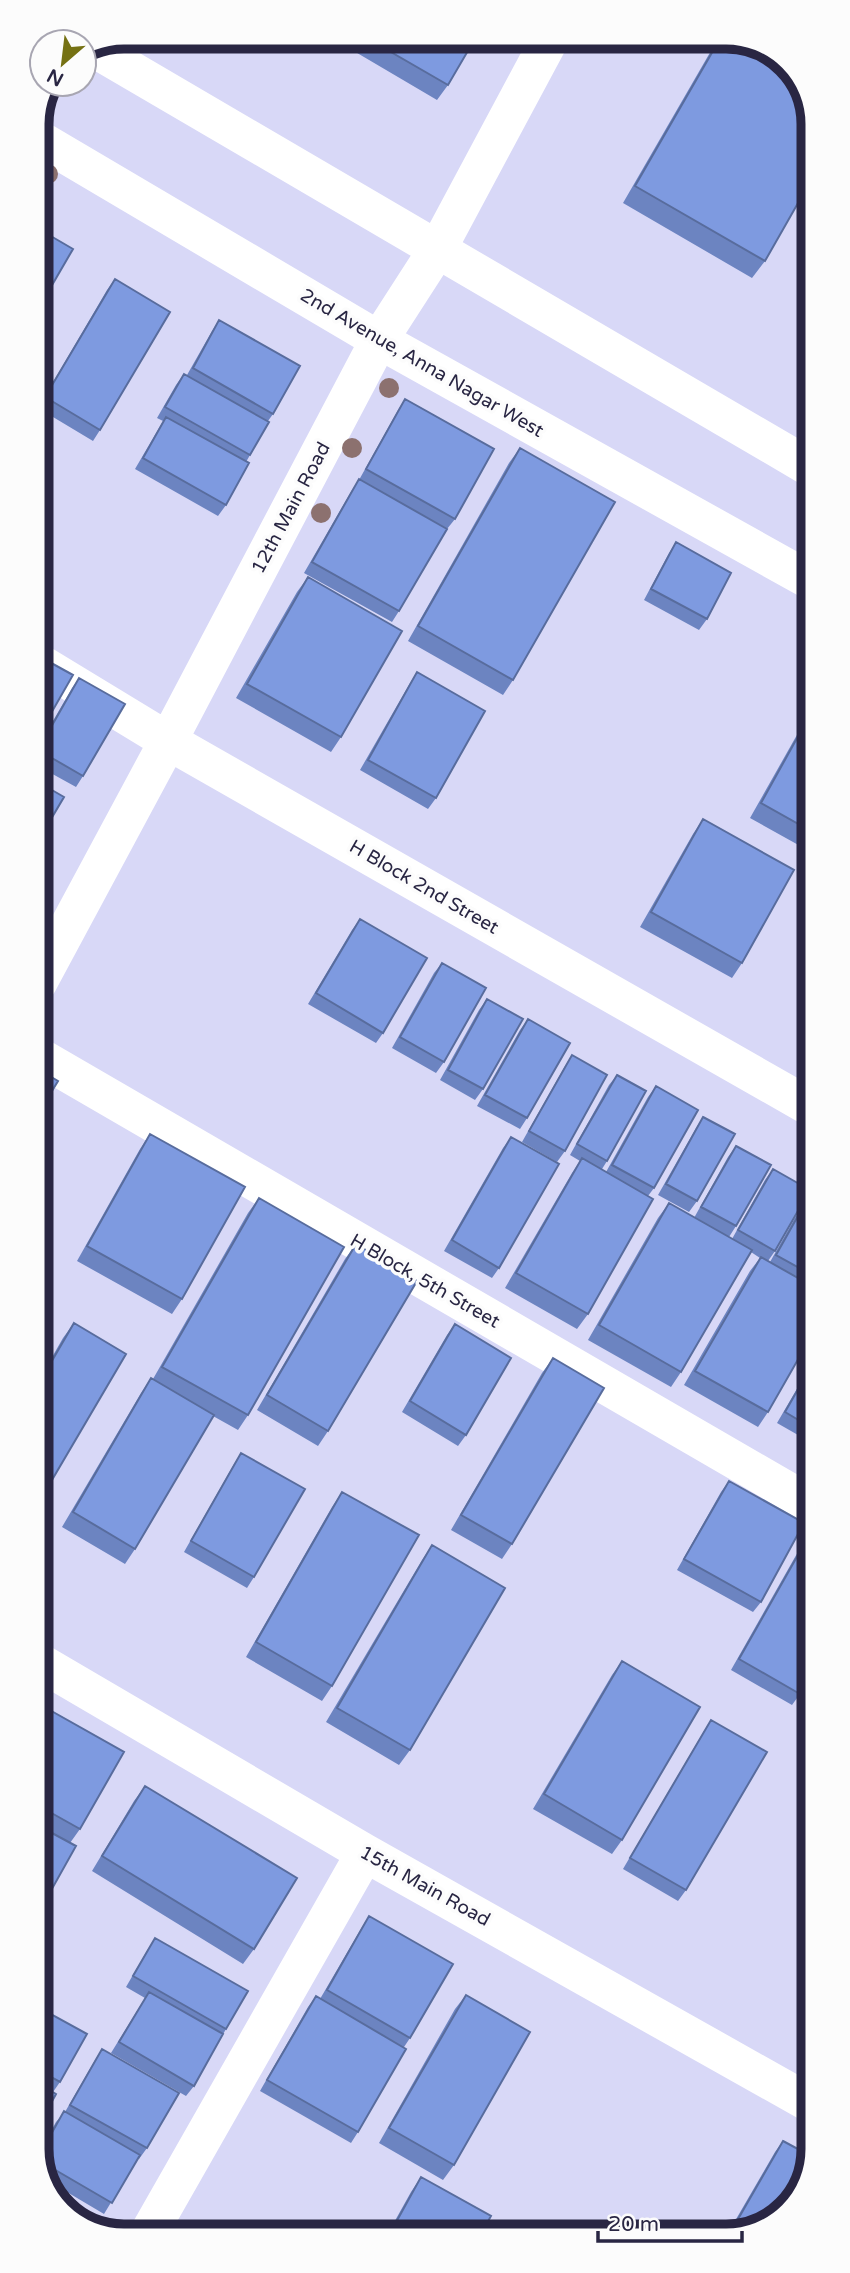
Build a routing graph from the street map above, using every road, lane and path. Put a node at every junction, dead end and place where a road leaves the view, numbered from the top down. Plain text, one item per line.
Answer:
1 (545, 49) edge
2 (101, 53) edge
3 (49, 145) edge
4 (438, 250) junction
5 (379, 340) junction
6 (801, 462) edge
7 (801, 576) edge
8 (49, 669) edge
9 (169, 741) junction
10 (49, 963) edge
11 (49, 1062) edge
12 (801, 1102) edge
13 (801, 1499) edge
14 (49, 1668) edge
15 (365, 1853) junction
16 (801, 2098) edge
17 (155, 2224) edge

1 - 4 street, 12th Main Road
2 - 4 street
3 - 5 street, 2nd Avenue, Anna Nagar West
4 - 5 street, 12th Main Road
4 - 6 street
5 - 7 street, 2nd Avenue, Anna Nagar West
5 - 9 street, 12th Main Road
8 - 9 street, H Block 2nd Street
9 - 10 street, 12th Main Road
9 - 12 street, H Block 2nd Street
11 - 13 street, H Block, 5th Street
14 - 15 street, 15th Main Road
15 - 16 street, 15th Main Road
15 - 17 street

